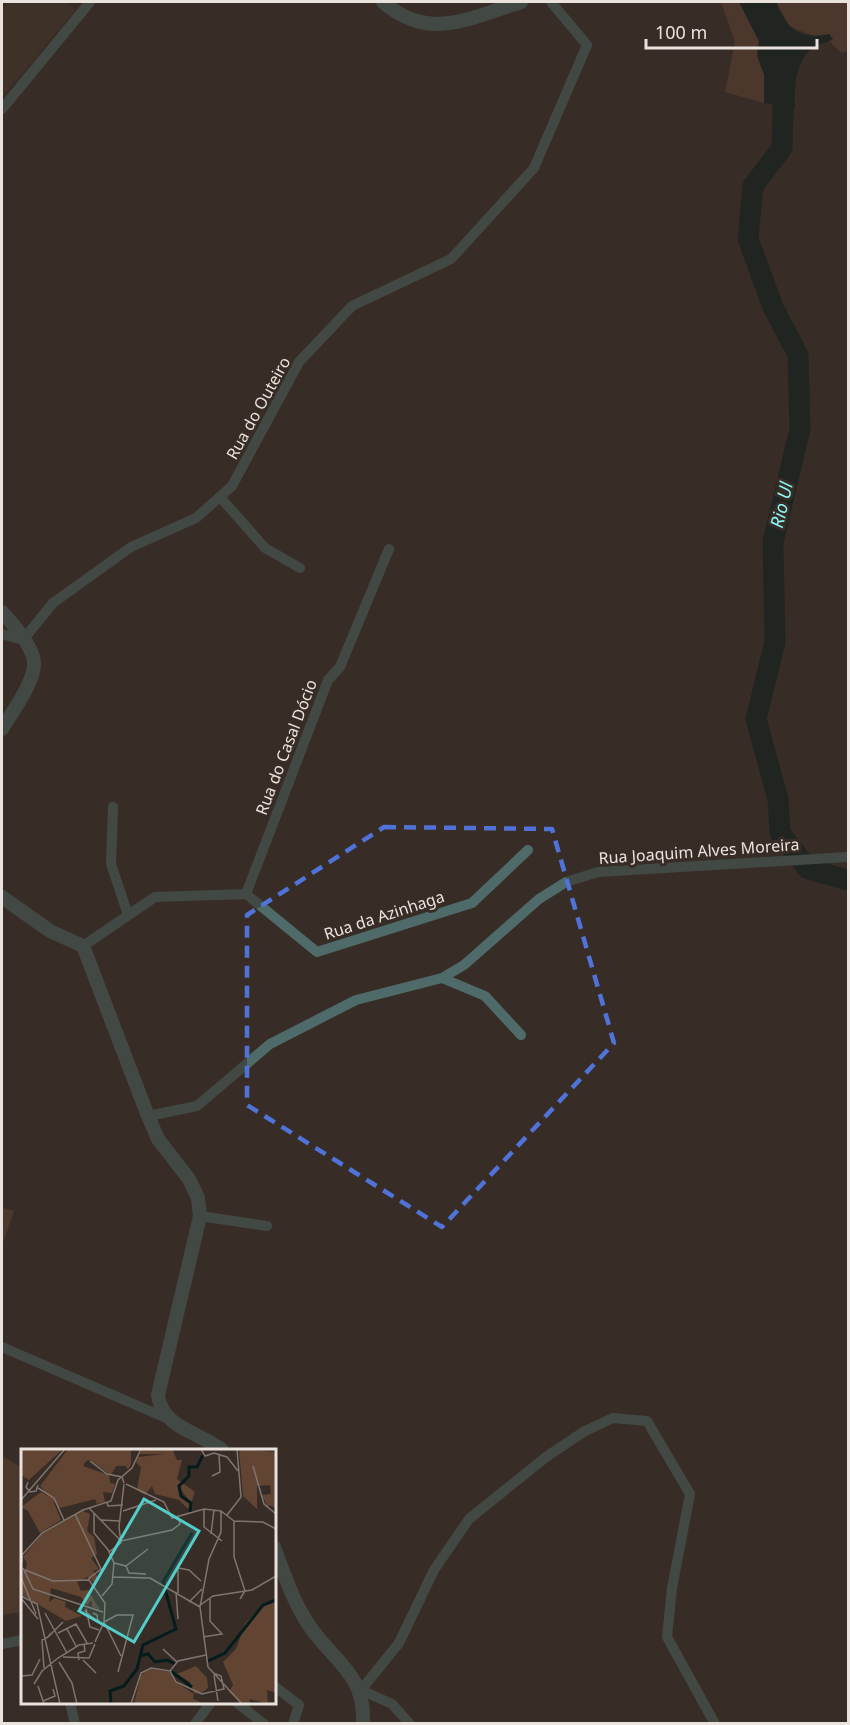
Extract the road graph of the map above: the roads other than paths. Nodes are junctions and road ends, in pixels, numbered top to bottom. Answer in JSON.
{"nodes":[{"id":1,"x":90,"y":2,"type":"edge"},
{"id":2,"x":383,"y":2,"type":"edge"},
{"id":3,"x":521,"y":2,"type":"edge"},
{"id":4,"x":551,"y":2,"type":"edge"},
{"id":5,"x":2,"y":109,"type":"edge"},
{"id":6,"x":220,"y":497,"type":"junction"},
{"id":7,"x":389,"y":549,"type":"dead end"},
{"id":8,"x":300,"y":567,"type":"dead end"},
{"id":9,"x":2,"y":612,"type":"edge"},
{"id":10,"x":2,"y":634,"type":"edge"},
{"id":11,"x":23,"y":640,"type":"junction"},
{"id":12,"x":2,"y":729,"type":"edge"},
{"id":13,"x":112,"y":807,"type":"dead end"},
{"id":14,"x":528,"y":850,"type":"dead end"},
{"id":15,"x":849,"y":857,"type":"edge"},
{"id":16,"x":246,"y":894,"type":"junction"},
{"id":17,"x":2,"y":897,"type":"edge"},
{"id":18,"x":128,"y":915,"type":"junction"},
{"id":19,"x":83,"y":946,"type":"junction"},
{"id":20,"x":442,"y":978,"type":"junction"},
{"id":21,"x":521,"y":1035,"type":"dead end"},
{"id":22,"x":148,"y":1116,"type":"junction"},
{"id":23,"x":200,"y":1216,"type":"junction"},
{"id":24,"x":267,"y":1226,"type":"dead end"},
{"id":25,"x":2,"y":1347,"type":"edge"},
{"id":26,"x":166,"y":1418,"type":"junction"},
{"id":27,"x":220,"y":1449,"type":"edge"},
{"id":28,"x":276,"y":1557,"type":"edge"},
{"id":29,"x":280,"y":1578,"type":"edge"},
{"id":30,"x":21,"y":1640,"type":"edge"},
{"id":31,"x":2,"y":1644,"type":"edge"},
{"id":32,"x":276,"y":1688,"type":"edge"},
{"id":33,"x":361,"y":1690,"type":"junction"},
{"id":34,"x":70,"y":1704,"type":"edge"},
{"id":35,"x":210,"y":1704,"type":"edge"},
{"id":36,"x":239,"y":1704,"type":"edge"},
{"id":37,"x":75,"y":1724,"type":"edge"},
{"id":38,"x":195,"y":1724,"type":"edge"},
{"id":39,"x":264,"y":1724,"type":"edge"},
{"id":40,"x":293,"y":1724,"type":"edge"},
{"id":41,"x":363,"y":1724,"type":"edge"},
{"id":42,"x":410,"y":1724,"type":"edge"},
{"id":43,"x":715,"y":1724,"type":"edge"}],
"edges":[{"from":1,"to":5,"type":"street"},
{"from":2,"to":3,"type":"street"},
{"from":4,"to":6,"type":"street","name":"Rua do Outeiro"},
{"from":6,"to":8,"type":"street"},
{"from":6,"to":11,"type":"street","name":"Rua do Outeiro"},
{"from":7,"to":16,"type":"street","name":"Rua do Casal Dócio"},
{"from":9,"to":11,"type":"street"},
{"from":10,"to":11,"type":"street"},
{"from":11,"to":12,"type":"street"},
{"from":13,"to":18,"type":"street"},
{"from":14,"to":16,"type":"street","name":"Rua da Azinhaga"},
{"from":15,"to":20,"type":"street","name":"Rua Joaquim Alves Moreira"},
{"from":16,"to":18,"type":"street"},
{"from":17,"to":19,"type":"street"},
{"from":18,"to":19,"type":"street"},
{"from":19,"to":22,"type":"street"},
{"from":20,"to":21,"type":"street"},
{"from":20,"to":22,"type":"street","name":"Rua Joaquim Alves Moreira"},
{"from":22,"to":23,"type":"street"},
{"from":23,"to":24,"type":"street"},
{"from":23,"to":26,"type":"street"},
{"from":25,"to":26,"type":"street"},
{"from":26,"to":27,"type":"street"},
{"from":28,"to":29,"type":"street"},
{"from":29,"to":33,"type":"street"},
{"from":30,"to":31,"type":"street"},
{"from":32,"to":40,"type":"street"},
{"from":33,"to":41,"type":"street"},
{"from":33,"to":42,"type":"street"},
{"from":33,"to":43,"type":"street"},
{"from":34,"to":37,"type":"street"},
{"from":35,"to":38,"type":"street"},
{"from":36,"to":39,"type":"street"}]}
